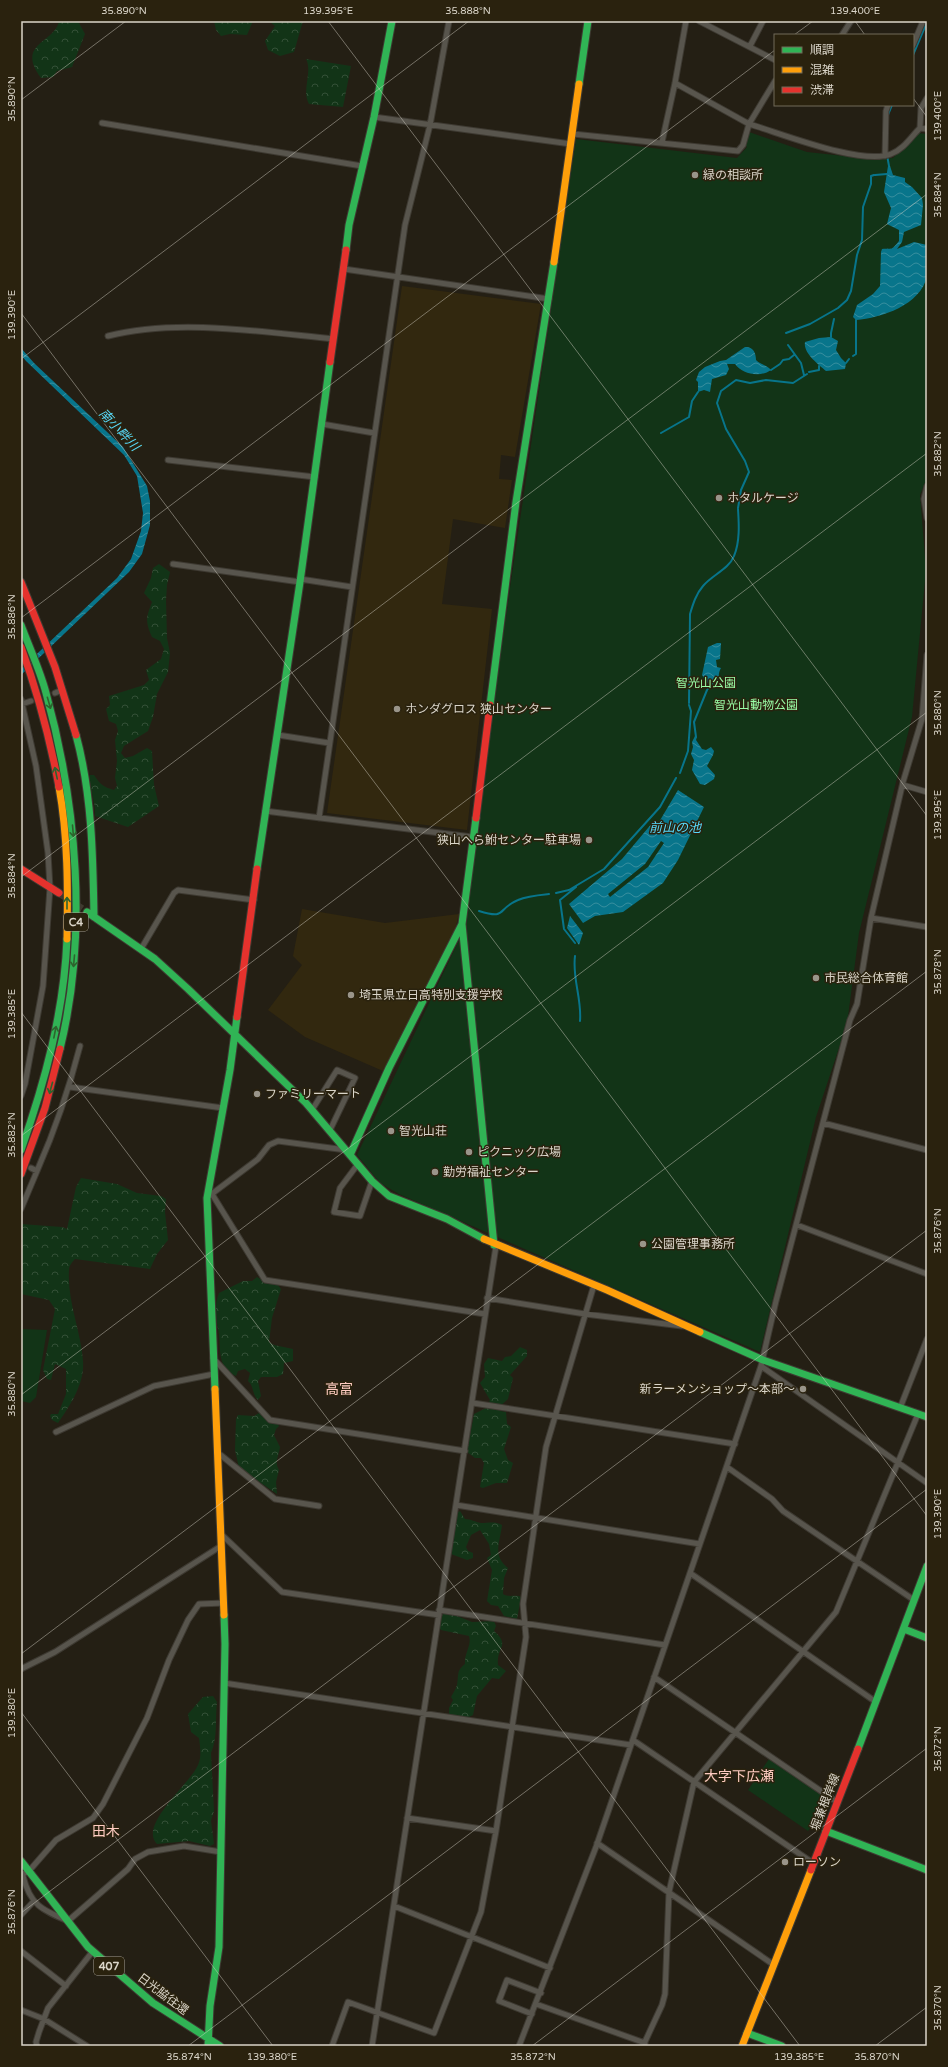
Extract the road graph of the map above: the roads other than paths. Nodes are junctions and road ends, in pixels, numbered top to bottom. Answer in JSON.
{"nodes":[{"id":1,"x":392,"y":21,"type":"edge"},
{"id":2,"x":449,"y":21,"type":"edge"},
{"id":3,"x":588,"y":21,"type":"edge"},
{"id":4,"x":686,"y":21,"type":"edge"},
{"id":5,"x":699,"y":21,"type":"edge"},
{"id":6,"x":763,"y":21,"type":"edge"},
{"id":7,"x":851,"y":21,"type":"edge"},
{"id":8,"x":923,"y":21,"type":"edge"},
{"id":9,"x":707,"y":23,"type":"edge"},
{"id":10,"x":843,"y":34,"type":"edge"},
{"id":11,"x":914,"y":43,"type":"edge"},
{"id":12,"x":750,"y":46,"type":"junction"},
{"id":13,"x":774,"y":59,"type":"edge"},
{"id":14,"x":675,"y":83,"type":"junction"},
{"id":15,"x":774,"y":83,"type":"edge"},
{"id":16,"x":927,"y":98,"type":"edge"},
{"id":17,"x":888,"y":106,"type":"edge"},
{"id":18,"x":374,"y":117,"type":"junction"},
{"id":19,"x":102,"y":123,"type":"dead end"},
{"id":20,"x":749,"y":124,"type":"junction"},
{"id":21,"x":430,"y":125,"type":"junction"},
{"id":22,"x":920,"y":128,"type":"junction"},
{"id":23,"x":927,"y":129,"type":"edge"},
{"id":24,"x":573,"y":134,"type":"junction"},
{"id":25,"x":662,"y":142,"type":"junction"},
{"id":26,"x":571,"y":144,"type":"junction"},
{"id":27,"x":887,"y":156,"type":"junction"},
{"id":28,"x":362,"y":166,"type":"junction"},
{"id":29,"x":344,"y":269,"type":"junction"},
{"id":30,"x":396,"y":278,"type":"junction"},
{"id":31,"x":549,"y":299,"type":"junction"},
{"id":32,"x":108,"y":336,"type":"dead end"},
{"id":33,"x":333,"y":339,"type":"junction"},
{"id":34,"x":322,"y":424,"type":"junction"},
{"id":35,"x":374,"y":433,"type":"junction"},
{"id":36,"x":168,"y":460,"type":"dead end"},
{"id":37,"x":315,"y":477,"type":"junction"},
{"id":38,"x":927,"y":486,"type":"edge"},
{"id":39,"x":927,"y":518,"type":"edge"},
{"id":40,"x":173,"y":564,"type":"dead end"},
{"id":41,"x":300,"y":580,"type":"junction"},
{"id":42,"x":21,"y":582,"type":"edge"},
{"id":43,"x":352,"y":587,"type":"junction"},
{"id":44,"x":21,"y":625,"type":"edge"},
{"id":45,"x":22,"y":651,"type":"edge"},
{"id":46,"x":927,"y":655,"type":"edge"},
{"id":47,"x":22,"y":701,"type":"edge"},
{"id":48,"x":31,"y":702,"type":"dead end"},
{"id":49,"x":278,"y":735,"type":"junction"},
{"id":50,"x":330,"y":743,"type":"junction"},
{"id":51,"x":903,"y":785,"type":"junction"},
{"id":52,"x":927,"y":792,"type":"edge"},
{"id":53,"x":265,"y":811,"type":"junction"},
{"id":54,"x":319,"y":818,"type":"junction"},
{"id":55,"x":472,"y":837,"type":"junction"},
{"id":56,"x":21,"y":869,"type":"edge"},
{"id":57,"x":50,"y":888,"type":"junction"},
{"id":58,"x":59,"y":894,"type":"tunnel mouth"},
{"id":59,"x":254,"y":900,"type":"junction"},
{"id":60,"x":87,"y":912,"type":"tunnel mouth"},
{"id":61,"x":94,"y":917,"type":"junction"},
{"id":62,"x":871,"y":918,"type":"junction"},
{"id":63,"x":462,"y":924,"type":"junction"},
{"id":64,"x":927,"y":927,"type":"edge"},
{"id":65,"x":141,"y":949,"type":"junction"},
{"id":66,"x":235,"y":1034,"type":"junction"},
{"id":67,"x":80,"y":1046,"type":"dead end"},
{"id":68,"x":70,"y":1087,"type":"junction"},
{"id":69,"x":21,"y":1096,"type":"edge"},
{"id":70,"x":223,"y":1108,"type":"junction"},
{"id":71,"x":312,"y":1110,"type":"junction"},
{"id":72,"x":823,"y":1123,"type":"junction"},
{"id":73,"x":330,"y":1130,"type":"junction"},
{"id":74,"x":21,"y":1150,"type":"edge"},
{"id":75,"x":927,"y":1150,"type":"edge"},
{"id":76,"x":348,"y":1152,"type":"junction"},
{"id":77,"x":358,"y":1164,"type":"junction"},
{"id":78,"x":31,"y":1168,"type":"dead end"},
{"id":79,"x":37,"y":1171,"type":"junction"},
{"id":80,"x":21,"y":1174,"type":"edge"},
{"id":81,"x":372,"y":1181,"type":"junction"},
{"id":82,"x":210,"y":1196,"type":"junction"},
{"id":83,"x":21,"y":1209,"type":"edge"},
{"id":84,"x":797,"y":1225,"type":"junction"},
{"id":85,"x":495,"y":1246,"type":"junction"},
{"id":86,"x":927,"y":1274,"type":"edge"},
{"id":87,"x":594,"y":1285,"type":"junction"},
{"id":88,"x":487,"y":1298,"type":"junction"},
{"id":89,"x":485,"y":1314,"type":"junction"},
{"id":90,"x":586,"y":1314,"type":"junction"},
{"id":91,"x":688,"y":1327,"type":"junction"},
{"id":92,"x":927,"y":1339,"type":"edge"},
{"id":93,"x":213,"y":1357,"type":"junction"},
{"id":94,"x":762,"y":1363,"type":"junction"},
{"id":95,"x":214,"y":1374,"type":"junction"},
{"id":96,"x":472,"y":1403,"type":"junction"},
{"id":97,"x":900,"y":1408,"type":"junction"},
{"id":98,"x":918,"y":1414,"type":"junction"},
{"id":99,"x":556,"y":1415,"type":"junction"},
{"id":100,"x":927,"y":1417,"type":"edge"},
{"id":101,"x":56,"y":1432,"type":"dead end"},
{"id":102,"x":735,"y":1444,"type":"junction"},
{"id":103,"x":465,"y":1450,"type":"junction"},
{"id":104,"x":217,"y":1452,"type":"junction"},
{"id":105,"x":898,"y":1464,"type":"junction"},
{"id":106,"x":727,"y":1467,"type":"junction"},
{"id":107,"x":927,"y":1483,"type":"edge"},
{"id":108,"x":456,"y":1505,"type":"junction"},
{"id":109,"x":318,"y":1506,"type":"dead end"},
{"id":110,"x":535,"y":1518,"type":"junction"},
{"id":111,"x":221,"y":1534,"type":"junction"},
{"id":112,"x":700,"y":1544,"type":"junction"},
{"id":113,"x":222,"y":1546,"type":"junction"},
{"id":114,"x":858,"y":1563,"type":"junction"},
{"id":115,"x":927,"y":1566,"type":"edge"},
{"id":116,"x":690,"y":1573,"type":"junction"},
{"id":117,"x":914,"y":1600,"type":"junction"},
{"id":118,"x":224,"y":1603,"type":"junction"},
{"id":119,"x":439,"y":1612,"type":"junction"},
{"id":120,"x":524,"y":1623,"type":"junction"},
{"id":121,"x":904,"y":1629,"type":"junction"},
{"id":122,"x":927,"y":1638,"type":"edge"},
{"id":123,"x":666,"y":1645,"type":"junction"},
{"id":124,"x":804,"y":1652,"type":"junction"},
{"id":125,"x":21,"y":1670,"type":"edge"},
{"id":126,"x":654,"y":1677,"type":"junction"},
{"id":127,"x":224,"y":1682,"type":"junction"},
{"id":128,"x":876,"y":1702,"type":"junction"},
{"id":129,"x":423,"y":1714,"type":"junction"},
{"id":130,"x":512,"y":1728,"type":"junction"},
{"id":131,"x":734,"y":1733,"type":"junction"},
{"id":132,"x":632,"y":1743,"type":"junction"},
{"id":133,"x":694,"y":1782,"type":"junction"},
{"id":134,"x":837,"y":1802,"type":"junction"},
{"id":135,"x":407,"y":1818,"type":"junction"},
{"id":136,"x":826,"y":1830,"type":"junction"},
{"id":137,"x":496,"y":1831,"type":"junction"},
{"id":138,"x":598,"y":1843,"type":"junction"},
{"id":139,"x":221,"y":1852,"type":"junction"},
{"id":140,"x":21,"y":1861,"type":"edge"},
{"id":141,"x":813,"y":1863,"type":"junction"},
{"id":142,"x":927,"y":1870,"type":"edge"},
{"id":143,"x":24,"y":1874,"type":"edge"},
{"id":144,"x":669,"y":1892,"type":"junction"},
{"id":145,"x":33,"y":1902,"type":"junction"},
{"id":146,"x":394,"y":1906,"type":"junction"},
{"id":147,"x":21,"y":1915,"type":"edge"},
{"id":148,"x":68,"y":1921,"type":"junction"},
{"id":149,"x":471,"y":1937,"type":"junction"},
{"id":150,"x":21,"y":1951,"type":"edge"},
{"id":151,"x":93,"y":1951,"type":"junction"},
{"id":152,"x":774,"y":1965,"type":"junction"},
{"id":153,"x":550,"y":1968,"type":"junction"},
{"id":154,"x":66,"y":1986,"type":"junction"},
{"id":155,"x":541,"y":1993,"type":"junction"},
{"id":156,"x":536,"y":2004,"type":"junction"},
{"id":157,"x":21,"y":2010,"type":"edge"},
{"id":158,"x":377,"y":2012,"type":"junction"},
{"id":159,"x":532,"y":2014,"type":"junction"},
{"id":160,"x":44,"y":2019,"type":"junction"},
{"id":161,"x":747,"y":2033,"type":"junction"},
{"id":162,"x":208,"y":2043,"type":"edge"},
{"id":163,"x":644,"y":2045,"type":"edge"},
{"id":164,"x":37,"y":2046,"type":"edge"},
{"id":165,"x":87,"y":2046,"type":"edge"},
{"id":166,"x":220,"y":2046,"type":"edge"},
{"id":167,"x":332,"y":2046,"type":"edge"},
{"id":168,"x":372,"y":2046,"type":"edge"},
{"id":169,"x":519,"y":2046,"type":"edge"},
{"id":170,"x":742,"y":2046,"type":"edge"},
{"id":171,"x":782,"y":2046,"type":"edge"}],
"edges":[{"from":1,"to":18,"type":"main road"},
{"from":2,"to":21,"type":"street"},
{"from":3,"to":24,"type":"main road"},
{"from":4,"to":14,"type":"street"},
{"from":5,"to":9,"type":"street"},
{"from":6,"to":12,"type":"street"},
{"from":7,"to":10,"type":"street"},
{"from":8,"to":11,"type":"street"},
{"from":9,"to":12,"type":"street"},
{"from":12,"to":13,"type":"street"},
{"from":14,"to":20,"type":"street"},
{"from":14,"to":25,"type":"street"},
{"from":15,"to":20,"type":"street"},
{"from":16,"to":22,"type":"street"},
{"from":17,"to":27,"type":"street"},
{"from":18,"to":21,"type":"street"},
{"from":18,"to":28,"type":"main road"},
{"from":19,"to":28,"type":"street"},
{"from":20,"to":25,"type":"street"},
{"from":20,"to":27,"type":"street"},
{"from":21,"to":26,"type":"street"},
{"from":21,"to":30,"type":"street"},
{"from":22,"to":23,"type":"street"},
{"from":22,"to":27,"type":"street"},
{"from":24,"to":25,"type":"street"},
{"from":24,"to":26,"type":"main road"},
{"from":26,"to":31,"type":"main road"},
{"from":28,"to":29,"type":"main road"},
{"from":29,"to":30,"type":"street"},
{"from":29,"to":33,"type":"main road"},
{"from":30,"to":31,"type":"street"},
{"from":30,"to":35,"type":"street"},
{"from":31,"to":55,"type":"main road"},
{"from":32,"to":33,"type":"street"},
{"from":33,"to":34,"type":"main road"},
{"from":34,"to":35,"type":"street"},
{"from":34,"to":37,"type":"main road"},
{"from":35,"to":43,"type":"street"},
{"from":36,"to":37,"type":"street"},
{"from":37,"to":41,"type":"main road"},
{"from":38,"to":39,"type":"street"},
{"from":40,"to":41,"type":"street"},
{"from":41,"to":43,"type":"street"},
{"from":41,"to":49,"type":"main road"},
{"from":42,"to":61,"type":"main road"},
{"from":43,"to":50,"type":"street"},
{"from":44,"to":80,"type":"main road","number":"C4","one_way":true},
{"from":74,"to":45,"type":"main road","number":"C4","one_way":true},
{"from":46,"to":51,"type":"street"},
{"from":47,"to":48,"type":"street"},
{"from":47,"to":57,"type":"street"},
{"from":49,"to":50,"type":"street"},
{"from":49,"to":53,"type":"main road"},
{"from":50,"to":54,"type":"street"},
{"from":51,"to":52,"type":"street"},
{"from":51,"to":62,"type":"street"},
{"from":53,"to":54,"type":"street"},
{"from":53,"to":59,"type":"main road"},
{"from":54,"to":55,"type":"street"},
{"from":55,"to":63,"type":"main road"},
{"from":56,"to":57,"type":"main road"},
{"from":57,"to":58,"type":"main road"},
{"from":57,"to":69,"type":"street"},
{"from":59,"to":65,"type":"street"},
{"from":59,"to":66,"type":"main road"},
{"from":60,"to":61,"type":"main road"},
{"from":61,"to":65,"type":"main road"},
{"from":62,"to":64,"type":"street"},
{"from":62,"to":72,"type":"street"},
{"from":63,"to":76,"type":"main road"},
{"from":63,"to":85,"type":"main road"},
{"from":65,"to":66,"type":"main road"},
{"from":66,"to":70,"type":"main road"},
{"from":66,"to":71,"type":"main road"},
{"from":67,"to":68,"type":"street"},
{"from":68,"to":70,"type":"street"},
{"from":68,"to":79,"type":"street"},
{"from":70,"to":82,"type":"main road"},
{"from":71,"to":73,"type":"main road"},
{"from":71,"to":73,"type":"street"},
{"from":72,"to":75,"type":"street"},
{"from":72,"to":84,"type":"street"},
{"from":73,"to":76,"type":"main road"},
{"from":76,"to":77,"type":"main road"},
{"from":76,"to":82,"type":"street"},
{"from":77,"to":81,"type":"main road"},
{"from":77,"to":81,"type":"street"},
{"from":78,"to":79,"type":"street"},
{"from":79,"to":83,"type":"street"},
{"from":81,"to":85,"type":"main road"},
{"from":82,"to":89,"type":"street"},
{"from":82,"to":93,"type":"main road"},
{"from":84,"to":86,"type":"street"},
{"from":84,"to":94,"type":"street"},
{"from":85,"to":87,"type":"main road"},
{"from":85,"to":88,"type":"street"},
{"from":87,"to":90,"type":"street"},
{"from":87,"to":91,"type":"main road"},
{"from":88,"to":89,"type":"street"},
{"from":88,"to":90,"type":"street"},
{"from":89,"to":96,"type":"street"},
{"from":90,"to":91,"type":"street"},
{"from":90,"to":99,"type":"street"},
{"from":91,"to":94,"type":"main road"},
{"from":92,"to":97,"type":"street"},
{"from":93,"to":95,"type":"main road"},
{"from":93,"to":103,"type":"street"},
{"from":94,"to":97,"type":"main road"},
{"from":94,"to":102,"type":"street"},
{"from":94,"to":105,"type":"street"},
{"from":95,"to":101,"type":"street"},
{"from":95,"to":104,"type":"main road"},
{"from":96,"to":99,"type":"street"},
{"from":96,"to":103,"type":"street"},
{"from":97,"to":98,"type":"main road"},
{"from":98,"to":100,"type":"main road"},
{"from":98,"to":105,"type":"street"},
{"from":99,"to":102,"type":"street"},
{"from":99,"to":110,"type":"street"},
{"from":102,"to":106,"type":"street"},
{"from":103,"to":108,"type":"street"},
{"from":104,"to":109,"type":"street"},
{"from":104,"to":111,"type":"main road"},
{"from":105,"to":107,"type":"street"},
{"from":105,"to":114,"type":"street"},
{"from":106,"to":112,"type":"street"},
{"from":106,"to":114,"type":"street"},
{"from":108,"to":110,"type":"street"},
{"from":108,"to":119,"type":"street"},
{"from":110,"to":112,"type":"street"},
{"from":110,"to":120,"type":"street"},
{"from":111,"to":113,"type":"main road"},
{"from":111,"to":119,"type":"street"},
{"from":112,"to":116,"type":"street"},
{"from":113,"to":118,"type":"main road"},
{"from":113,"to":125,"type":"street"},
{"from":114,"to":117,"type":"street"},
{"from":114,"to":124,"type":"street"},
{"from":115,"to":117,"type":"main road","name":"堀兼根岸線"},
{"from":116,"to":123,"type":"street"},
{"from":116,"to":124,"type":"street"},
{"from":117,"to":121,"type":"main road","name":"堀兼根岸線"},
{"from":118,"to":127,"type":"main road"},
{"from":118,"to":143,"type":"street"},
{"from":119,"to":120,"type":"street"},
{"from":119,"to":129,"type":"street"},
{"from":120,"to":123,"type":"street"},
{"from":120,"to":130,"type":"street"},
{"from":121,"to":122,"type":"main road"},
{"from":121,"to":128,"type":"main road","name":"堀兼根岸線"},
{"from":123,"to":126,"type":"street"},
{"from":124,"to":128,"type":"street"},
{"from":124,"to":131,"type":"street"},
{"from":126,"to":131,"type":"street"},
{"from":126,"to":132,"type":"street"},
{"from":127,"to":129,"type":"street"},
{"from":127,"to":139,"type":"main road"},
{"from":128,"to":134,"type":"main road","name":"堀兼根岸線"},
{"from":129,"to":130,"type":"street"},
{"from":129,"to":135,"type":"street"},
{"from":130,"to":132,"type":"street"},
{"from":130,"to":137,"type":"street"},
{"from":131,"to":133,"type":"street"},
{"from":131,"to":134,"type":"street"},
{"from":132,"to":133,"type":"street"},
{"from":132,"to":138,"type":"street"},
{"from":133,"to":141,"type":"street"},
{"from":133,"to":144,"type":"street"},
{"from":134,"to":136,"type":"main road","name":"堀兼根岸線"},
{"from":135,"to":137,"type":"street"},
{"from":135,"to":146,"type":"street"},
{"from":136,"to":141,"type":"main road","name":"堀兼根岸線"},
{"from":136,"to":142,"type":"main road"},
{"from":137,"to":149,"type":"street"},
{"from":138,"to":144,"type":"street"},
{"from":138,"to":153,"type":"street"},
{"from":139,"to":148,"type":"street"},
{"from":139,"to":162,"type":"main road"},
{"from":140,"to":143,"type":"main road","name":"日光脇往還","number":"407"},
{"from":141,"to":152,"type":"main road","name":"堀兼根岸線"},
{"from":143,"to":145,"type":"street"},
{"from":143,"to":148,"type":"main road","name":"日光脇往還","number":"407"},
{"from":144,"to":152,"type":"street"},
{"from":144,"to":163,"type":"street"},
{"from":145,"to":147,"type":"street"},
{"from":145,"to":148,"type":"street"},
{"from":146,"to":149,"type":"street"},
{"from":146,"to":158,"type":"street"},
{"from":148,"to":151,"type":"main road","name":"日光脇往還","number":"407"},
{"from":149,"to":153,"type":"street"},
{"from":149,"to":158,"type":"street"},
{"from":150,"to":154,"type":"street"},
{"from":151,"to":154,"type":"street"},
{"from":151,"to":162,"type":"main road","name":"日光脇往還","number":"407"},
{"from":152,"to":161,"type":"main road","name":"堀兼根岸線"},
{"from":153,"to":155,"type":"street"},
{"from":154,"to":160,"type":"street"},
{"from":155,"to":156,"type":"street"},
{"from":155,"to":159,"type":"street"},
{"from":156,"to":159,"type":"street"},
{"from":156,"to":163,"type":"street"},
{"from":157,"to":160,"type":"street"},
{"from":158,"to":167,"type":"street"},
{"from":158,"to":168,"type":"street"},
{"from":159,"to":169,"type":"street"},
{"from":160,"to":164,"type":"street"},
{"from":160,"to":165,"type":"street"},
{"from":161,"to":170,"type":"main road","name":"堀兼根岸線"},
{"from":161,"to":171,"type":"main road"},
{"from":162,"to":166,"type":"main road","name":"日光脇往還","number":"407"}]}
